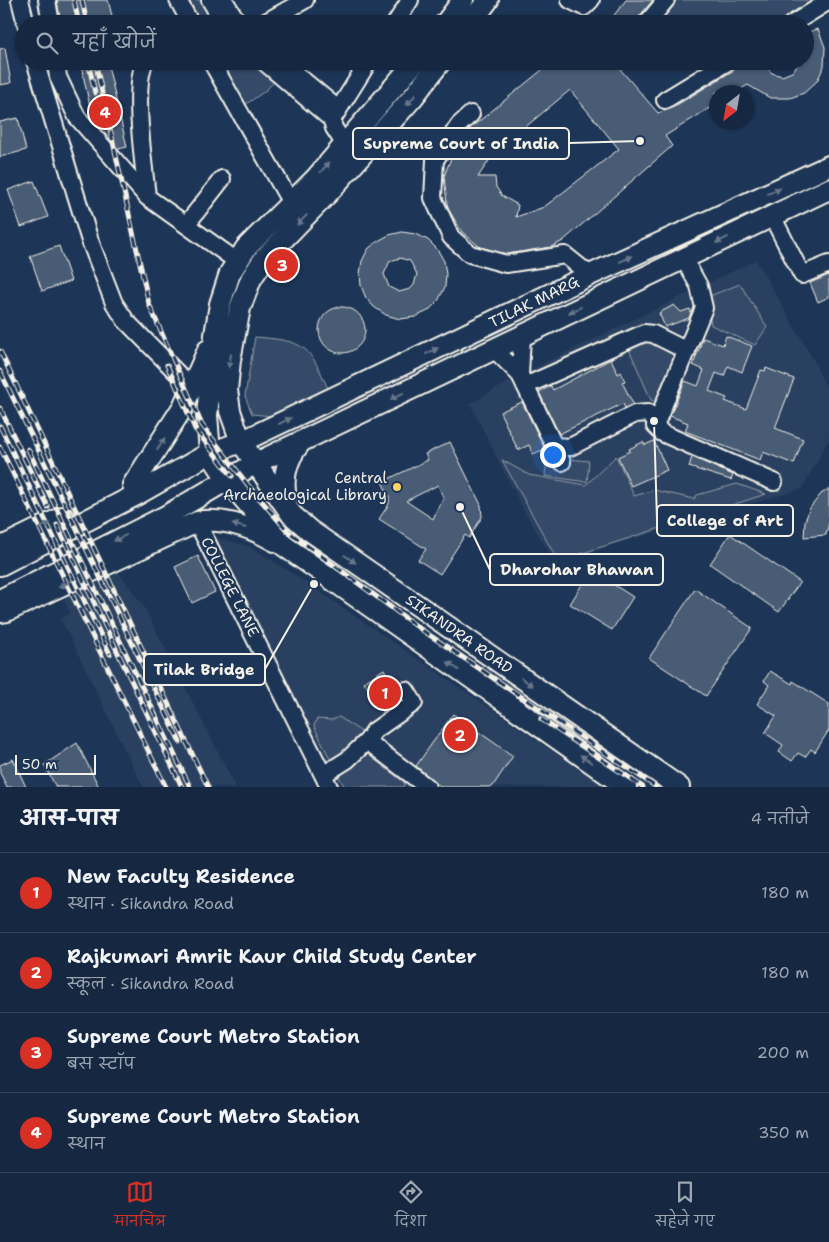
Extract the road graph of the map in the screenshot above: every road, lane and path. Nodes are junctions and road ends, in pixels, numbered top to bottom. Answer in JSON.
{"nodes":[{"id":1,"x":20,"y":0,"type":"edge"},
{"id":2,"x":47,"y":0,"type":"edge"},
{"id":3,"x":178,"y":0,"type":"edge"},
{"id":4,"x":210,"y":0,"type":"edge"},
{"id":5,"x":224,"y":0,"type":"edge"},
{"id":6,"x":305,"y":0,"type":"edge"},
{"id":7,"x":410,"y":0,"type":"edge"},
{"id":8,"x":463,"y":0,"type":"edge"},
{"id":9,"x":488,"y":0,"type":"edge"},
{"id":10,"x":570,"y":0,"type":"edge"},
{"id":11,"x":591,"y":0,"type":"edge"},
{"id":12,"x":666,"y":0,"type":"edge"},
{"id":13,"x":829,"y":1,"type":"edge"},
{"id":14,"x":24,"y":15,"type":"edge"},
{"id":15,"x":50,"y":15,"type":"edge"},
{"id":16,"x":186,"y":15,"type":"edge"},
{"id":17,"x":219,"y":15,"type":"edge"},
{"id":18,"x":233,"y":15,"type":"edge"},
{"id":19,"x":278,"y":15,"type":"edge"},
{"id":20,"x":400,"y":15,"type":"edge"},
{"id":21,"x":452,"y":15,"type":"edge"},
{"id":22,"x":477,"y":15,"type":"edge"},
{"id":23,"x":654,"y":15,"type":"edge"},
{"id":24,"x":806,"y":15,"type":"edge"},
{"id":25,"x":38,"y":70,"type":"edge"},
{"id":26,"x":57,"y":70,"type":"edge"},
{"id":27,"x":141,"y":70,"type":"edge"},
{"id":28,"x":216,"y":70,"type":"edge"},
{"id":29,"x":275,"y":70,"type":"edge"},
{"id":30,"x":289,"y":70,"type":"edge"},
{"id":31,"x":364,"y":70,"type":"edge"},
{"id":32,"x":408,"y":70,"type":"edge"},
{"id":33,"x":434,"y":70,"type":"edge"},
{"id":34,"x":714,"y":70,"type":"edge"},
{"id":35,"x":665,"y":100,"type":"dead end"},
{"id":36,"x":335,"y":114,"type":"junction"},
{"id":37,"x":471,"y":114,"type":"dead end"},
{"id":38,"x":345,"y":145,"type":"junction"},
{"id":39,"x":829,"y":166,"type":"edge"},
{"id":40,"x":222,"y":179,"type":"dead end"},
{"id":41,"x":829,"y":189,"type":"edge"},
{"id":42,"x":146,"y":196,"type":"junction"},
{"id":43,"x":291,"y":203,"type":"junction"},
{"id":44,"x":772,"y":216,"type":"junction"},
{"id":45,"x":186,"y":225,"type":"junction"},
{"id":46,"x":650,"y":248,"type":"junction"},
{"id":47,"x":684,"y":258,"type":"junction"},
{"id":48,"x":238,"y":262,"type":"junction"},
{"id":49,"x":829,"y":264,"type":"edge"},
{"id":50,"x":661,"y":269,"type":"junction"},
{"id":51,"x":590,"y":275,"type":"junction"},
{"id":52,"x":220,"y":304,"type":"junction"},
{"id":53,"x":240,"y":311,"type":"junction"},
{"id":54,"x":215,"y":335,"type":"junction"},
{"id":55,"x":522,"y":336,"type":"junction"},
{"id":56,"x":494,"y":349,"type":"junction"},
{"id":57,"x":687,"y":351,"type":"junction"},
{"id":58,"x":523,"y":380,"type":"junction"},
{"id":59,"x":191,"y":387,"type":"junction"},
{"id":60,"x":655,"y":420,"type":"junction"},
{"id":61,"x":241,"y":442,"type":"junction"},
{"id":62,"x":300,"y":443,"type":"junction"},
{"id":63,"x":554,"y":446,"type":"junction"},
{"id":64,"x":210,"y":447,"type":"junction"},
{"id":65,"x":562,"y":462,"type":"dead end"},
{"id":66,"x":256,"y":463,"type":"junction"},
{"id":67,"x":227,"y":479,"type":"junction"},
{"id":68,"x":774,"y":482,"type":"dead end"},
{"id":69,"x":133,"y":484,"type":"junction"},
{"id":70,"x":287,"y":509,"type":"junction"},
{"id":71,"x":197,"y":522,"type":"junction"},
{"id":72,"x":168,"y":525,"type":"junction"},
{"id":73,"x":324,"y":542,"type":"junction"},
{"id":74,"x":283,"y":545,"type":"junction"},
{"id":75,"x":0,"y":548,"type":"edge"},
{"id":76,"x":308,"y":563,"type":"junction"},
{"id":77,"x":0,"y":564,"type":"edge"},
{"id":78,"x":0,"y":600,"type":"edge"},
{"id":79,"x":0,"y":612,"type":"edge"},
{"id":80,"x":406,"y":690,"type":"dead end"},
{"id":81,"x":367,"y":741,"type":"junction"},
{"id":82,"x":326,"y":781,"type":"edge"},
{"id":83,"x":427,"y":787,"type":"edge"},
{"id":84,"x":626,"y":787,"type":"edge"},
{"id":85,"x":679,"y":787,"type":"edge"}],
"edges":[{"from":1,"to":14,"type":"street"},
{"from":2,"to":15,"type":"street"},
{"from":3,"to":16,"type":"street"},
{"from":4,"to":17,"type":"street"},
{"from":5,"to":18,"type":"street"},
{"from":6,"to":19,"type":"street"},
{"from":7,"to":20,"type":"street"},
{"from":8,"to":21,"type":"main road"},
{"from":9,"to":22,"type":"main road"},
{"from":10,"to":11,"type":"street"},
{"from":12,"to":23,"type":"street"},
{"from":13,"to":24,"type":"street"},
{"from":25,"to":59,"type":"street"},
{"from":26,"to":42,"type":"street"},
{"from":27,"to":42,"type":"street"},
{"from":28,"to":43,"type":"street"},
{"from":29,"to":36,"type":"street"},
{"from":30,"to":36,"type":"street"},
{"from":31,"to":36,"type":"street"},
{"from":32,"to":38,"type":"main road"},
{"from":33,"to":53,"type":"main road","name":"SIKANDRA ROAD","one_way":true},
{"from":34,"to":35,"type":"street"},
{"from":36,"to":38,"type":"street"},
{"from":37,"to":51,"type":"street"},
{"from":43,"to":38,"type":"main road","one_way":true},
{"from":46,"to":39,"type":"main road","name":"TILAK MARG","one_way":true},
{"from":40,"to":45,"type":"street"},
{"from":41,"to":44,"type":"main road","name":"TILAK MARG"},
{"from":42,"to":45,"type":"street"},
{"from":43,"to":48,"type":"main road"},
{"from":44,"to":47,"type":"main road","name":"TILAK MARG","one_way":true},
{"from":44,"to":49,"type":"street"},
{"from":45,"to":48,"type":"street"},
{"from":46,"to":50,"type":"main road"},
{"from":51,"to":46,"type":"main road","name":"TILAK MARG","one_way":true},
{"from":47,"to":50,"type":"main road","name":"TILAK MARG"},
{"from":47,"to":57,"type":"street"},
{"from":48,"to":52,"type":"main road"},
{"from":50,"to":55,"type":"main road","name":"TILAK MARG","one_way":true},
{"from":61,"to":51,"type":"main road","name":"TILAK MARG","one_way":true},
{"from":52,"to":53,"type":"main road"},
{"from":52,"to":54,"type":"main road"},
{"from":53,"to":61,"type":"main road","name":"SIKANDRA ROAD","one_way":true},
{"from":54,"to":59,"type":"main road"},
{"from":54,"to":64,"type":"main road"},
{"from":55,"to":56,"type":"main road","name":"TILAK MARG"},
{"from":55,"to":58,"type":"street"},
{"from":56,"to":58,"type":"street"},
{"from":56,"to":62,"type":"main road","name":"TILAK MARG","one_way":true},
{"from":57,"to":58,"type":"street"},
{"from":57,"to":60,"type":"street"},
{"from":58,"to":63,"type":"street"},
{"from":69,"to":59,"type":"main road","one_way":true},
{"from":60,"to":63,"type":"street"},
{"from":60,"to":68,"type":"street"},
{"from":61,"to":64,"type":"main road","name":"TILAK MARG"},
{"from":61,"to":66,"type":"main road","name":"SIKANDRA ROAD"},
{"from":62,"to":66,"type":"main road","name":"TILAK MARG"},
{"from":62,"to":70,"type":"main road"},
{"from":63,"to":65,"type":"street"},
{"from":64,"to":67,"type":"main road","name":"SIKANDRA ROAD"},
{"from":64,"to":69,"type":"main road"},
{"from":64,"to":77,"type":"main road"},
{"from":66,"to":67,"type":"main road","name":"TILAK MARG"},
{"from":66,"to":70,"type":"main road","name":"SIKANDRA ROAD"},
{"from":67,"to":72,"type":"main road","name":"TILAK MARG"},
{"from":67,"to":74,"type":"main road","name":"SIKANDRA ROAD"},
{"from":75,"to":69,"type":"main road","one_way":true},
{"from":70,"to":73,"type":"main road","name":"SIKANDRA ROAD"},
{"from":71,"to":72,"type":"main road"},
{"from":74,"to":71,"type":"main road","one_way":true},
{"from":71,"to":82,"type":"street","name":"COLLEGE LANE"},
{"from":72,"to":78,"type":"main road","one_way":true},
{"from":72,"to":79,"type":"main road","one_way":true},
{"from":73,"to":76,"type":"main road"},
{"from":73,"to":85,"type":"main road","name":"SIKANDRA ROAD","one_way":true},
{"from":74,"to":76,"type":"main road","name":"SIKANDRA ROAD"},
{"from":84,"to":76,"type":"main road","name":"SIKANDRA ROAD","one_way":true},
{"from":80,"to":81,"type":"street"},
{"from":81,"to":82,"type":"street"},
{"from":81,"to":83,"type":"street"}]}
